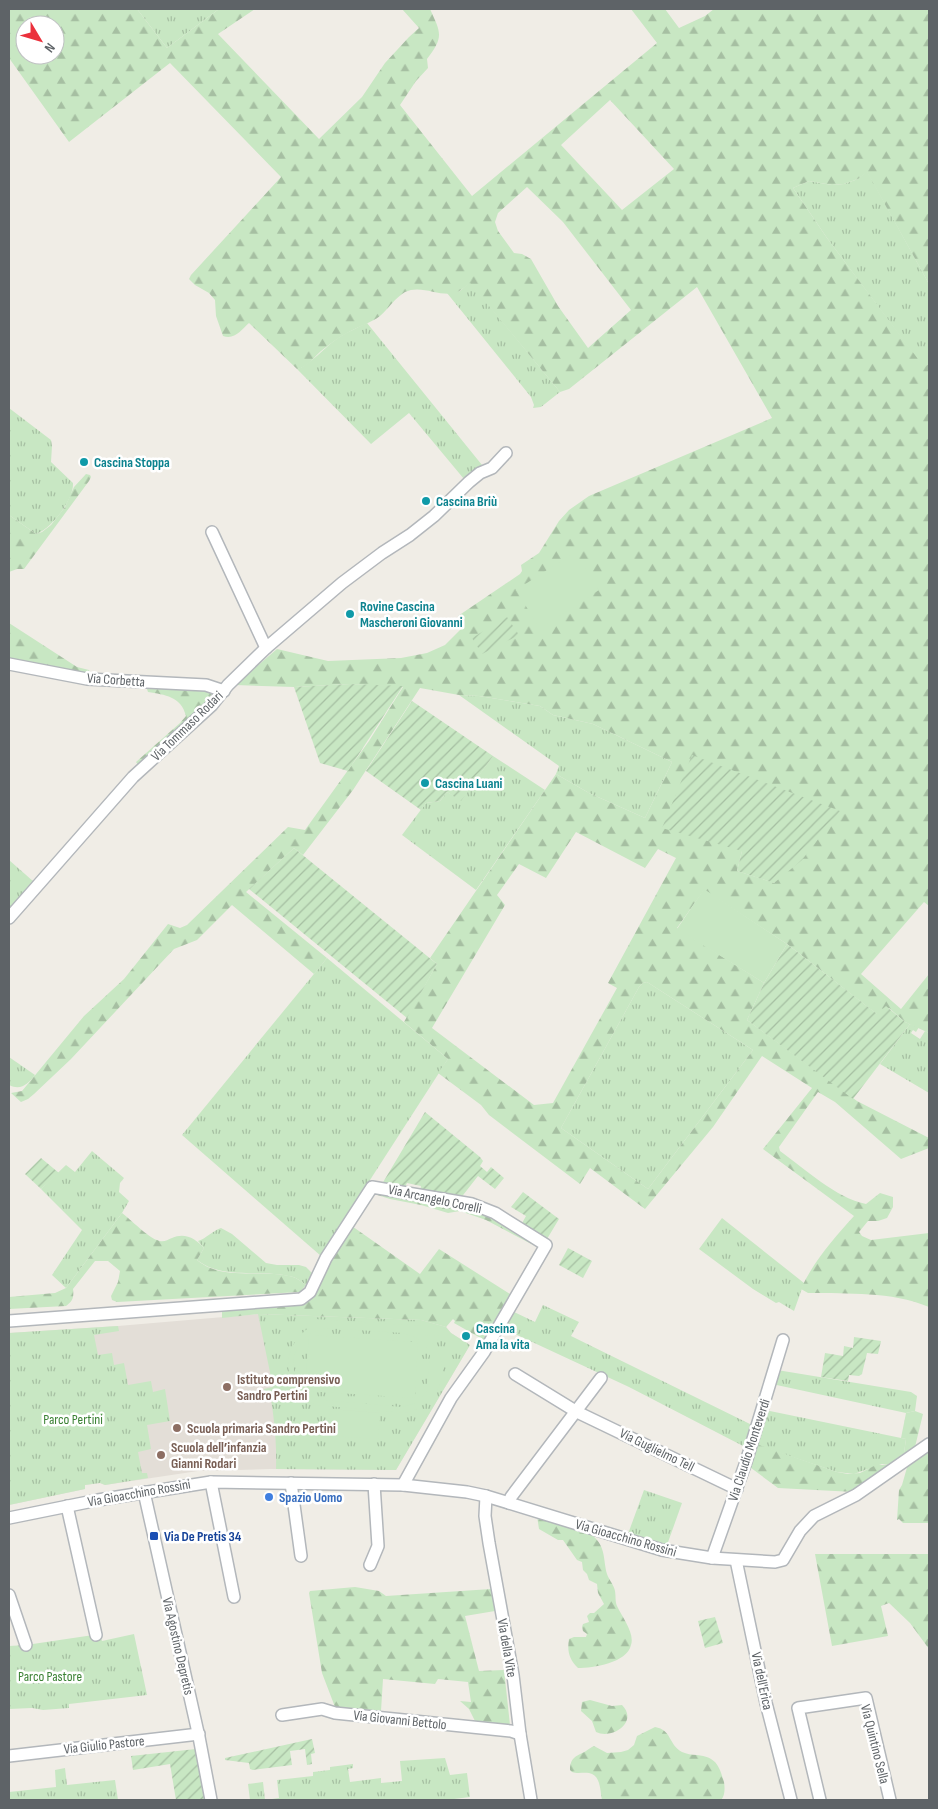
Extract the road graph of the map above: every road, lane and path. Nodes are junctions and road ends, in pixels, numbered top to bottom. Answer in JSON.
{"nodes":[{"id":1,"x":506,"y":453,"type":"dead end"},
{"id":2,"x":212,"y":532,"type":"dead end"},
{"id":3,"x":266,"y":648,"type":"junction"},
{"id":4,"x":9,"y":664,"type":"edge"},
{"id":5,"x":224,"y":691,"type":"junction"},
{"id":6,"x":9,"y":918,"type":"edge"},
{"id":7,"x":9,"y":1321,"type":"edge"},
{"id":8,"x":784,"y":1340,"type":"dead end"},
{"id":9,"x":515,"y":1374,"type":"dead end"},
{"id":10,"x":602,"y":1378,"type":"dead end"},
{"id":11,"x":577,"y":1412,"type":"junction"},
{"id":12,"x":929,"y":1444,"type":"edge"},
{"id":13,"x":211,"y":1482,"type":"junction"},
{"id":14,"x":291,"y":1483,"type":"junction"},
{"id":15,"x":374,"y":1484,"type":"junction"},
{"id":16,"x":403,"y":1485,"type":"junction"},
{"id":17,"x":736,"y":1489,"type":"junction"},
{"id":18,"x":144,"y":1492,"type":"junction"},
{"id":19,"x":486,"y":1496,"type":"junction"},
{"id":20,"x":509,"y":1503,"type":"junction"},
{"id":21,"x":67,"y":1506,"type":"junction"},
{"id":22,"x":9,"y":1518,"type":"edge"},
{"id":23,"x":301,"y":1556,"type":"dead end"},
{"id":24,"x":712,"y":1558,"type":"junction"},
{"id":25,"x":736,"y":1560,"type":"junction"},
{"id":26,"x":370,"y":1566,"type":"dead end"},
{"id":27,"x":9,"y":1595,"type":"edge"},
{"id":28,"x":234,"y":1597,"type":"dead end"},
{"id":29,"x":96,"y":1635,"type":"dead end"},
{"id":30,"x":26,"y":1646,"type":"dead end"},
{"id":31,"x":282,"y":1716,"type":"dead end"},
{"id":32,"x":199,"y":1734,"type":"junction"},
{"id":33,"x":520,"y":1734,"type":"junction"},
{"id":34,"x":9,"y":1756,"type":"edge"},
{"id":35,"x":212,"y":1800,"type":"edge"},
{"id":36,"x":531,"y":1800,"type":"edge"},
{"id":37,"x":791,"y":1800,"type":"edge"},
{"id":38,"x":820,"y":1800,"type":"edge"},
{"id":39,"x":890,"y":1800,"type":"edge"}],
"edges":[{"from":1,"to":3,"type":"street","name":"Via Tommaso Rodari"},
{"from":2,"to":3,"type":"street"},
{"from":3,"to":5,"type":"street","name":"Via Tommaso Rodari"},
{"from":4,"to":5,"type":"street","name":"Via Corbetta"},
{"from":5,"to":6,"type":"street","name":"Via Tommaso Rodari"},
{"from":7,"to":16,"type":"street","name":"Via Arcangelo Corelli"},
{"from":8,"to":17,"type":"street","name":"Via Claudio Monteverdi"},
{"from":9,"to":11,"type":"street","name":"Via Guglielmo Tell"},
{"from":10,"to":11,"type":"street"},
{"from":11,"to":17,"type":"street","name":"Via Guglielmo Tell"},
{"from":11,"to":20,"type":"street"},
{"from":12,"to":25,"type":"street","name":"Via Gioacchino Rossini"},
{"from":13,"to":14,"type":"street","name":"Via Gioacchino Rossini"},
{"from":13,"to":18,"type":"street","name":"Via Gioacchino Rossini"},
{"from":13,"to":28,"type":"street"},
{"from":14,"to":15,"type":"street","name":"Via Gioacchino Rossini"},
{"from":14,"to":23,"type":"street"},
{"from":15,"to":16,"type":"street","name":"Via Gioacchino Rossini"},
{"from":15,"to":26,"type":"street"},
{"from":16,"to":19,"type":"street","name":"Via Gioacchino Rossini"},
{"from":17,"to":24,"type":"street","name":"Via Claudio Monteverdi"},
{"from":18,"to":21,"type":"street","name":"Via Gioacchino Rossini"},
{"from":18,"to":32,"type":"street","name":"Via Agostino Depretis"},
{"from":19,"to":20,"type":"street","name":"Via Gioacchino Rossini"},
{"from":19,"to":33,"type":"street","name":"Via della Vite"},
{"from":20,"to":24,"type":"street","name":"Via Gioacchino Rossini"},
{"from":21,"to":22,"type":"street","name":"Via Gioacchino Rossini"},
{"from":21,"to":29,"type":"street"},
{"from":24,"to":25,"type":"street","name":"Via Gioacchino Rossini"},
{"from":25,"to":37,"type":"street","name":"Via dell'Erica"},
{"from":27,"to":30,"type":"street"},
{"from":31,"to":33,"type":"street","name":"Via Giovanni Bettolo"},
{"from":32,"to":34,"type":"street","name":"Via Giulio Pastore"},
{"from":32,"to":35,"type":"street","name":"Via Agostino Depretis"},
{"from":33,"to":36,"type":"street","name":"Via della Vite"},
{"from":38,"to":39,"type":"street","name":"Via Quintino Sella"}]}
